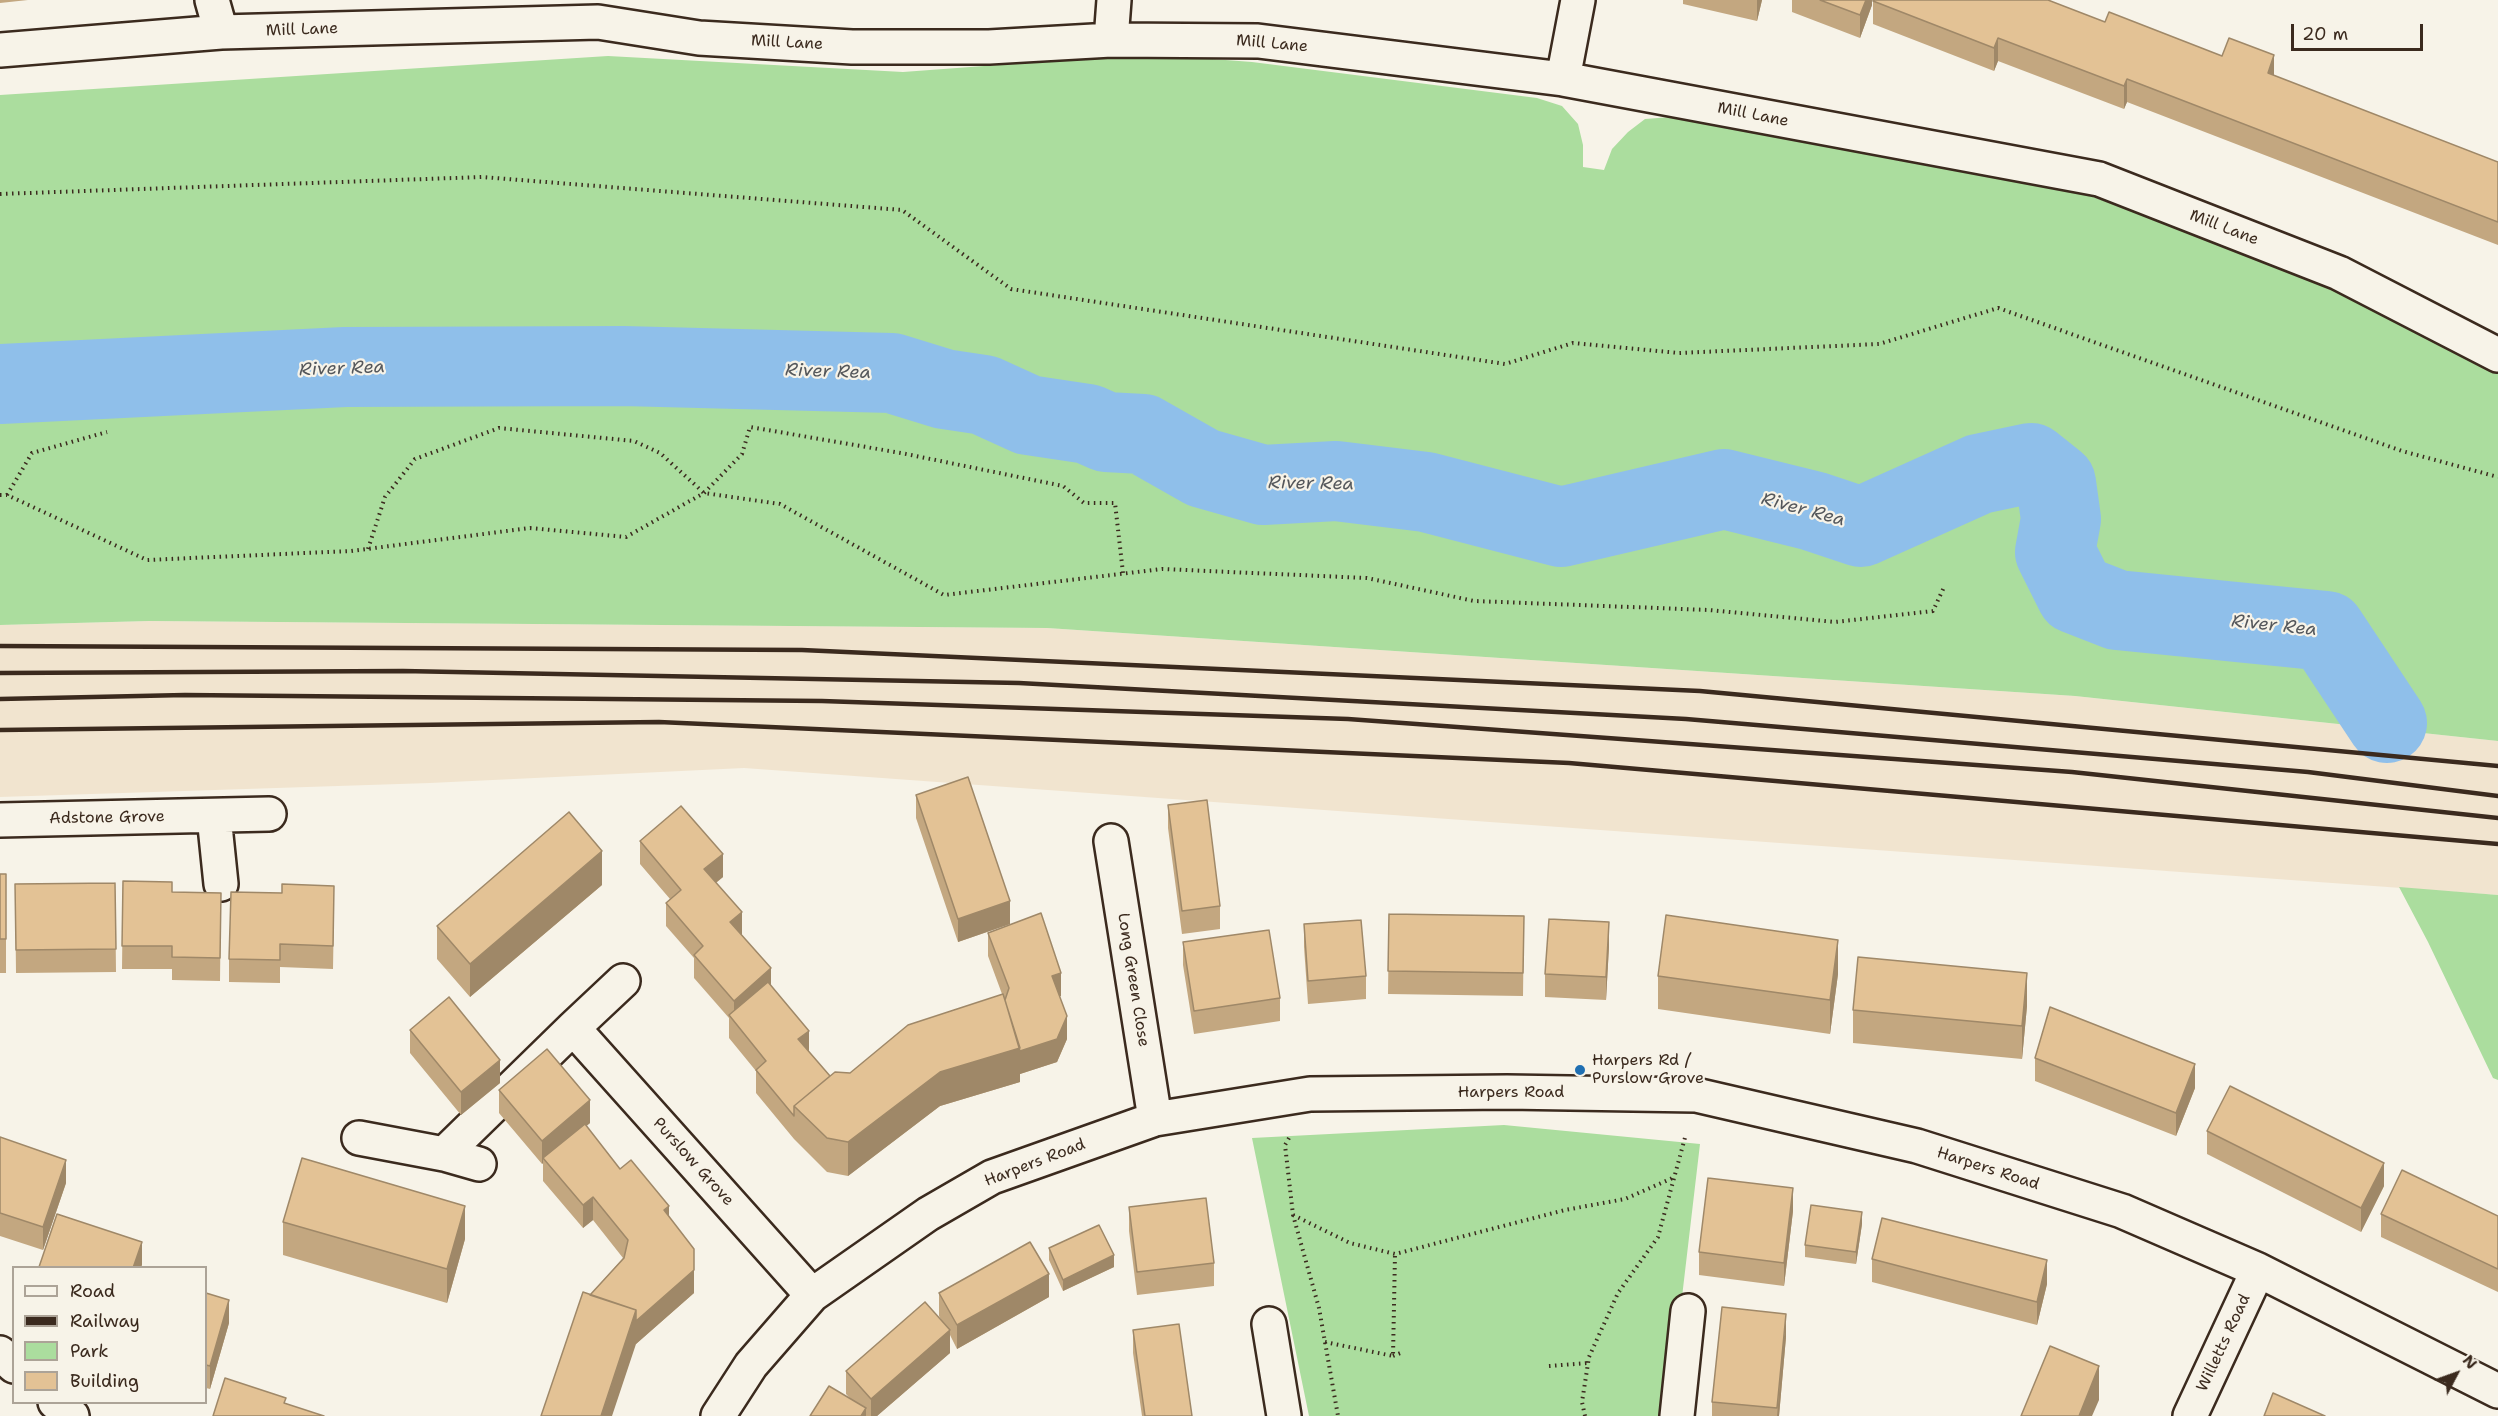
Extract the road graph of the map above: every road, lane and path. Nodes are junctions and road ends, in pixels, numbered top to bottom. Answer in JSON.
{"nodes":[{"id":1,"x":212,"y":0,"type":"edge"},
{"id":2,"x":1114,"y":0,"type":"edge"},
{"id":3,"x":1578,"y":0,"type":"edge"},
{"id":4,"x":221,"y":32,"type":"junction"},
{"id":5,"x":1111,"y":40,"type":"junction"},
{"id":6,"x":0,"y":50,"type":"edge"},
{"id":7,"x":1563,"y":79,"type":"junction"},
{"id":8,"x":0,"y":194,"type":"edge"},
{"id":9,"x":2498,"y":355,"type":"edge"},
{"id":10,"x":107,"y":432,"type":"dead end"},
{"id":11,"x":2498,"y":477,"type":"edge"},
{"id":12,"x":704,"y":492,"type":"junction"},
{"id":13,"x":0,"y":495,"type":"edge"},
{"id":14,"x":7,"y":495,"type":"junction"},
{"id":15,"x":368,"y":549,"type":"junction"},
{"id":16,"x":1123,"y":574,"type":"junction"},
{"id":17,"x":1945,"y":585,"type":"dead end"},
{"id":18,"x":269,"y":814,"type":"dead end"},
{"id":19,"x":214,"y":816,"type":"junction"},
{"id":20,"x":0,"y":820,"type":"edge"},
{"id":21,"x":1111,"y":841,"type":"dead end"},
{"id":22,"x":221,"y":884,"type":"dead end"},
{"id":23,"x":623,"y":981,"type":"dead end"},
{"id":24,"x":573,"y":1028,"type":"junction"},
{"id":25,"x":1310,"y":1094,"type":"junction"},
{"id":26,"x":1696,"y":1095,"type":"junction"},
{"id":27,"x":1155,"y":1119,"type":"junction"},
{"id":28,"x":359,"y":1137,"type":"dead end"},
{"id":29,"x":444,"y":1154,"type":"junction"},
{"id":30,"x":479,"y":1164,"type":"dead end"},
{"id":31,"x":1675,"y":1177,"type":"junction"},
{"id":32,"x":1293,"y":1215,"type":"junction"},
{"id":33,"x":1395,"y":1254,"type":"junction"},
{"id":34,"x":2258,"y":1270,"type":"junction"},
{"id":35,"x":812,"y":1295,"type":"junction"},
{"id":36,"x":1688,"y":1311,"type":"dead end"},
{"id":37,"x":1269,"y":1324,"type":"dead end"},
{"id":38,"x":1325,"y":1342,"type":"junction"},
{"id":39,"x":1403,"y":1352,"type":"dead end"},
{"id":40,"x":0,"y":1353,"type":"edge"},
{"id":41,"x":1393,"y":1356,"type":"junction"},
{"id":42,"x":1588,"y":1363,"type":"junction"},
{"id":43,"x":12,"y":1364,"type":"edge"},
{"id":44,"x":1550,"y":1366,"type":"dead end"},
{"id":45,"x":2498,"y":1391,"type":"edge"},
{"id":46,"x":57,"y":1404,"type":"edge"},
{"id":47,"x":72,"y":1416,"type":"edge"},
{"id":48,"x":718,"y":1416,"type":"edge"},
{"id":49,"x":1284,"y":1416,"type":"edge"},
{"id":50,"x":1338,"y":1416,"type":"edge"},
{"id":51,"x":1586,"y":1416,"type":"edge"},
{"id":52,"x":1677,"y":1416,"type":"edge"},
{"id":53,"x":2190,"y":1416,"type":"edge"}],
"edges":[{"from":1,"to":4,"type":"street"},
{"from":2,"to":5,"type":"street"},
{"from":3,"to":7,"type":"street"},
{"from":4,"to":5,"type":"street","name":"Mill Lane"},
{"from":4,"to":6,"type":"street","name":"Mill Lane"},
{"from":5,"to":7,"type":"street","name":"Mill Lane"},
{"from":7,"to":9,"type":"street","name":"Mill Lane"},
{"from":8,"to":11,"type":"path"},
{"from":10,"to":14,"type":"path"},
{"from":12,"to":15,"type":"path"},
{"from":12,"to":15,"type":"path"},
{"from":12,"to":16,"type":"path"},
{"from":12,"to":16,"type":"path"},
{"from":13,"to":14,"type":"path"},
{"from":14,"to":15,"type":"path"},
{"from":16,"to":17,"type":"path"},
{"from":18,"to":19,"type":"street","name":"Adstone Grove"},
{"from":19,"to":20,"type":"street","name":"Adstone Grove"},
{"from":19,"to":22,"type":"street"},
{"from":21,"to":27,"type":"street","name":"Long Green Close"},
{"from":23,"to":24,"type":"street"},
{"from":24,"to":29,"type":"street"},
{"from":24,"to":35,"type":"street","name":"Purslow Grove"},
{"from":25,"to":26,"type":"street","name":"Harpers Road"},
{"from":25,"to":27,"type":"street","name":"Harpers Road"},
{"from":25,"to":32,"type":"path"},
{"from":26,"to":31,"type":"path"},
{"from":26,"to":34,"type":"street","name":"Harpers Road"},
{"from":27,"to":35,"type":"street","name":"Harpers Road"},
{"from":28,"to":29,"type":"street"},
{"from":29,"to":30,"type":"street"},
{"from":31,"to":33,"type":"path"},
{"from":31,"to":42,"type":"path"},
{"from":32,"to":33,"type":"path"},
{"from":32,"to":38,"type":"path"},
{"from":33,"to":41,"type":"path"},
{"from":34,"to":45,"type":"street","name":"Harpers Road"},
{"from":34,"to":53,"type":"street","name":"Willetts Road"},
{"from":35,"to":48,"type":"street","name":"Harpers Road"},
{"from":36,"to":52,"type":"street"},
{"from":37,"to":49,"type":"street"},
{"from":38,"to":41,"type":"path"},
{"from":38,"to":50,"type":"path"},
{"from":39,"to":41,"type":"path"},
{"from":40,"to":43,"type":"street"},
{"from":42,"to":44,"type":"path"},
{"from":42,"to":51,"type":"path"},
{"from":46,"to":47,"type":"street"}]}
